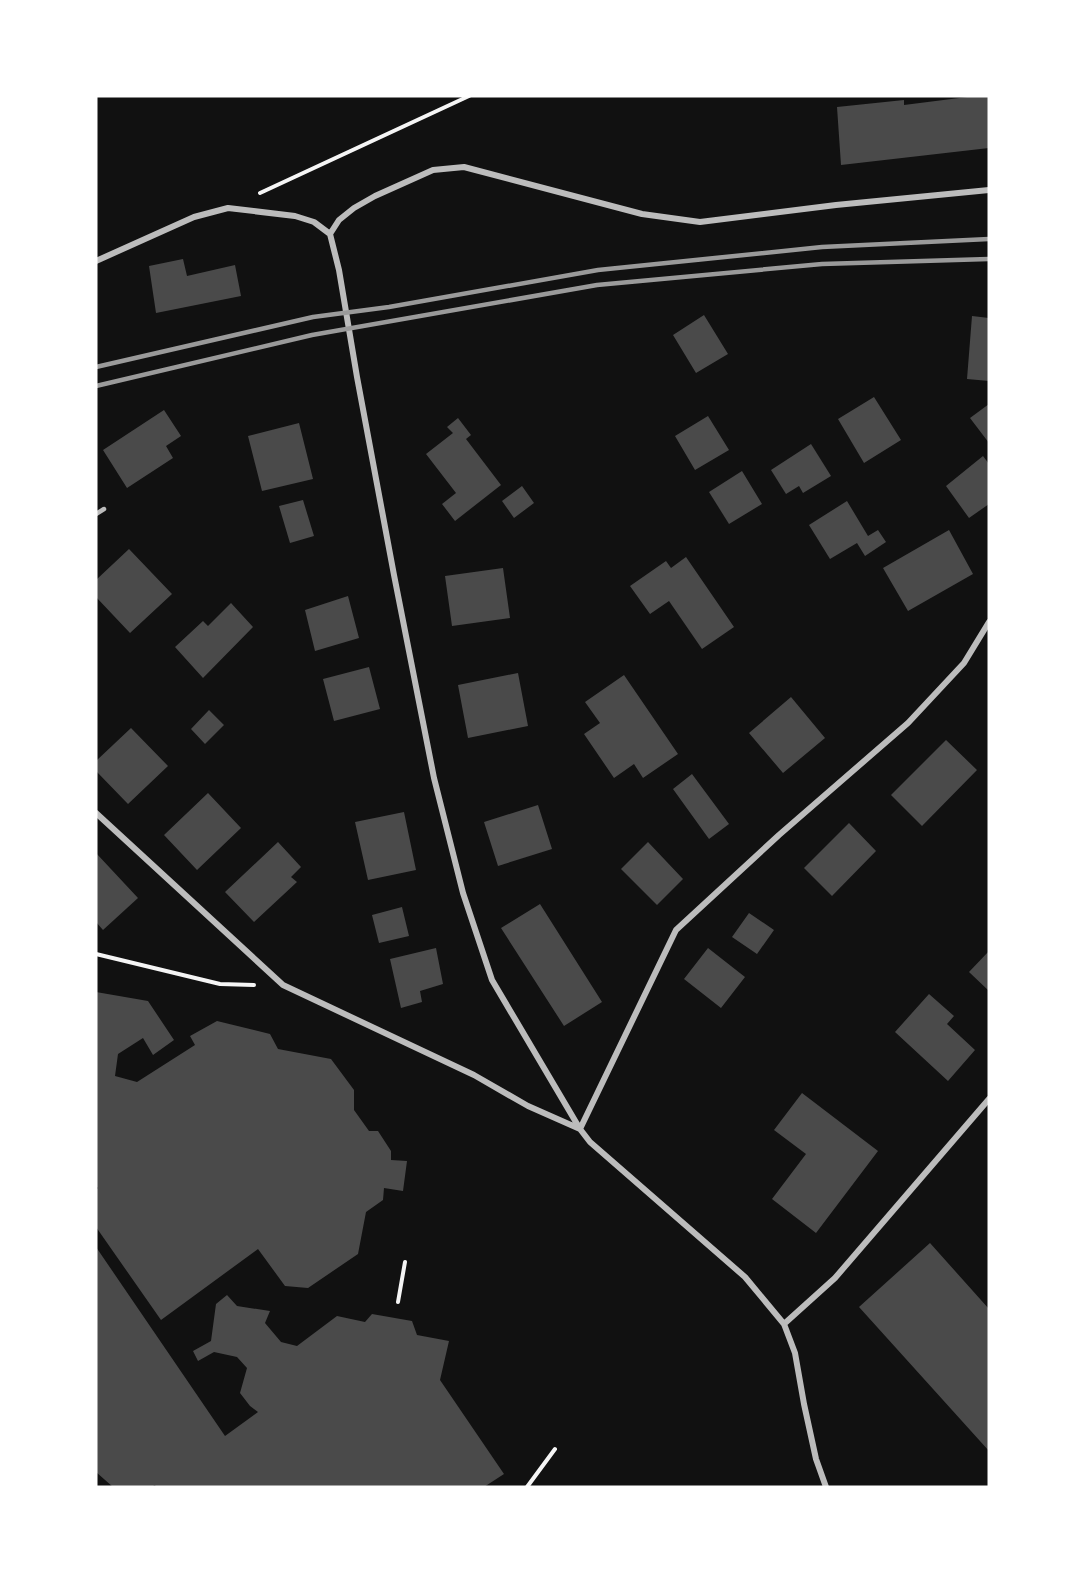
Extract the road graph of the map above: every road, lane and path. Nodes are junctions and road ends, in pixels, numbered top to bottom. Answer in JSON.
{"nodes":[{"id":1,"x":469,"y":96,"type":"edge"},
{"id":2,"x":989,"y":190,"type":"edge"},
{"id":3,"x":259,"y":193,"type":"dead end"},
{"id":4,"x":330,"y":234,"type":"junction"},
{"id":5,"x":96,"y":261,"type":"edge"},
{"id":6,"x":104,"y":509,"type":"dead end"},
{"id":7,"x":96,"y":514,"type":"edge"},
{"id":8,"x":989,"y":622,"type":"edge"},
{"id":9,"x":96,"y":813,"type":"edge"},
{"id":10,"x":96,"y":954,"type":"edge"},
{"id":11,"x":283,"y":986,"type":"junction"},
{"id":12,"x":989,"y":1099,"type":"edge"},
{"id":13,"x":580,"y":1129,"type":"junction"},
{"id":14,"x":405,"y":1262,"type":"dead end"},
{"id":15,"x":398,"y":1302,"type":"dead end"},
{"id":16,"x":784,"y":1324,"type":"junction"},
{"id":17,"x":555,"y":1449,"type":"dead end"},
{"id":18,"x":527,"y":1487,"type":"edge"},
{"id":19,"x":826,"y":1487,"type":"edge"}],
"edges":[{"from":1,"to":3,"type":"path"},
{"from":2,"to":4,"type":"street"},
{"from":4,"to":5,"type":"street"},
{"from":4,"to":13,"type":"street"},
{"from":6,"to":7,"type":"lane"},
{"from":8,"to":13,"type":"street"},
{"from":9,"to":11,"type":"street"},
{"from":10,"to":11,"type":"path"},
{"from":11,"to":13,"type":"street"},
{"from":12,"to":16,"type":"street"},
{"from":13,"to":16,"type":"street"},
{"from":14,"to":15,"type":"path"},
{"from":16,"to":19,"type":"street"},
{"from":17,"to":18,"type":"path"}]}
